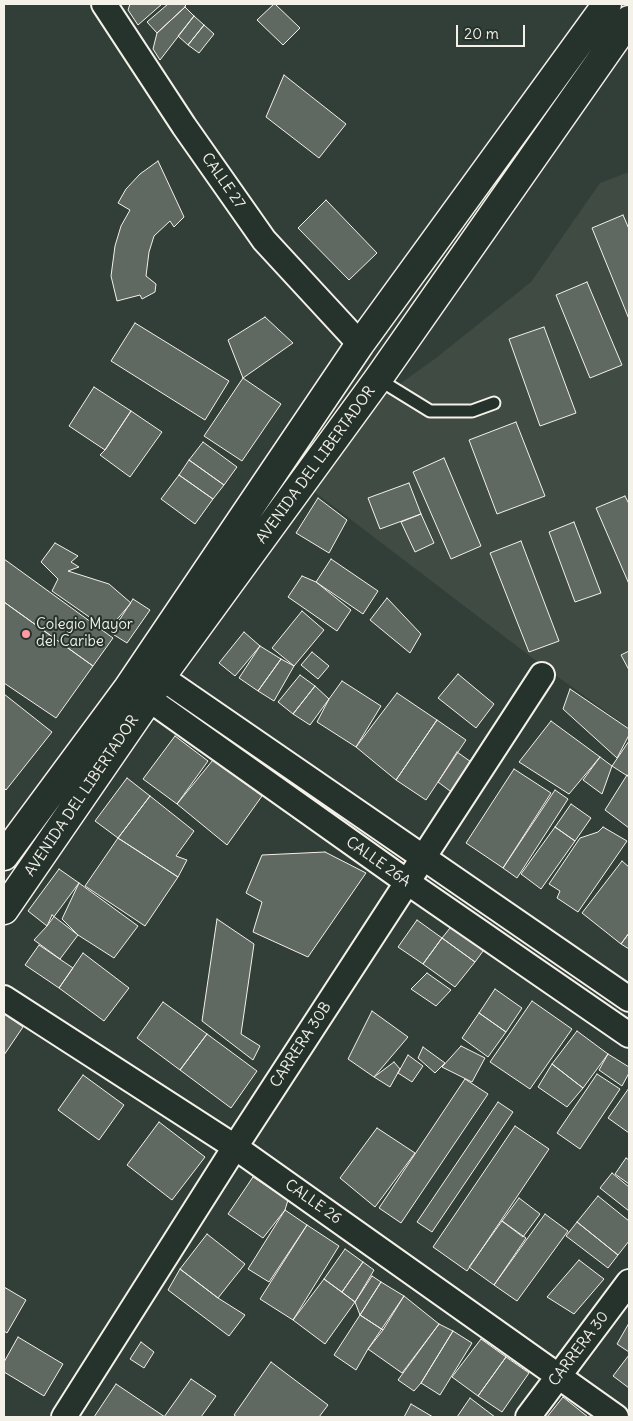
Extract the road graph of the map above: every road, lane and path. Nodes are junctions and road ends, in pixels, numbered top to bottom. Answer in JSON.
{"nodes":[{"id":1,"x":104,"y":4,"type":"edge"},
{"id":2,"x":607,"y":4,"type":"edge"},
{"id":3,"x":629,"y":20,"type":"edge"},
{"id":4,"x":360,"y":344,"type":"junction"},
{"id":5,"x":378,"y":379,"type":"junction"},
{"id":6,"x":494,"y":403,"type":"dead end"},
{"id":7,"x":542,"y":675,"type":"dead end"},
{"id":8,"x":144,"y":684,"type":"junction"},
{"id":9,"x":4,"y":856,"type":"edge"},
{"id":10,"x":423,"y":858,"type":"junction"},
{"id":11,"x":407,"y":882,"type":"junction"},
{"id":12,"x":4,"y":910,"type":"edge"},
{"id":13,"x":4,"y":998,"type":"edge"},
{"id":14,"x":629,"y":999,"type":"edge"},
{"id":15,"x":629,"y":1034,"type":"edge"},
{"id":16,"x":235,"y":1147,"type":"junction"},
{"id":17,"x":629,"y":1282,"type":"edge"},
{"id":18,"x":559,"y":1376,"type":"junction"},
{"id":19,"x":64,"y":1417,"type":"edge"},
{"id":20,"x":528,"y":1417,"type":"edge"},
{"id":21,"x":616,"y":1417,"type":"edge"}],
"edges":[{"from":1,"to":4,"type":"street","name":"CALLE 27"},
{"from":2,"to":4,"type":"main road","name":"AVENIDA DEL LIBERTADOR"},
{"from":3,"to":5,"type":"main road","name":"AVENIDA DEL LIBERTADOR"},
{"from":4,"to":8,"type":"main road","name":"AVENIDA DEL LIBERTADOR"},
{"from":5,"to":6,"type":"lane"},
{"from":5,"to":8,"type":"main road","name":"AVENIDA DEL LIBERTADOR"},
{"from":7,"to":10,"type":"street","name":"CARRERA 30B"},
{"from":8,"to":9,"type":"main road","name":"AVENIDA DEL LIBERTADOR"},
{"from":8,"to":10,"type":"street","name":"CALLE 26A"},
{"from":8,"to":11,"type":"street","name":"CALLE 26A"},
{"from":8,"to":12,"type":"main road","name":"AVENIDA DEL LIBERTADOR"},
{"from":10,"to":11,"type":"street","name":"CARRERA 30B"},
{"from":10,"to":14,"type":"street","name":"CALLE 26A"},
{"from":11,"to":15,"type":"street","name":"CALLE 26A"},
{"from":11,"to":16,"type":"street","name":"CARRERA 30B"},
{"from":13,"to":16,"type":"street","name":"CALLE 26"},
{"from":16,"to":18,"type":"street","name":"CALLE 26"},
{"from":16,"to":19,"type":"street","name":"CARRERA 30B"},
{"from":17,"to":18,"type":"street","name":"CARRERA 30"},
{"from":18,"to":20,"type":"street","name":"CARRERA 30"},
{"from":18,"to":21,"type":"street","name":"CALLE 26"}]}
